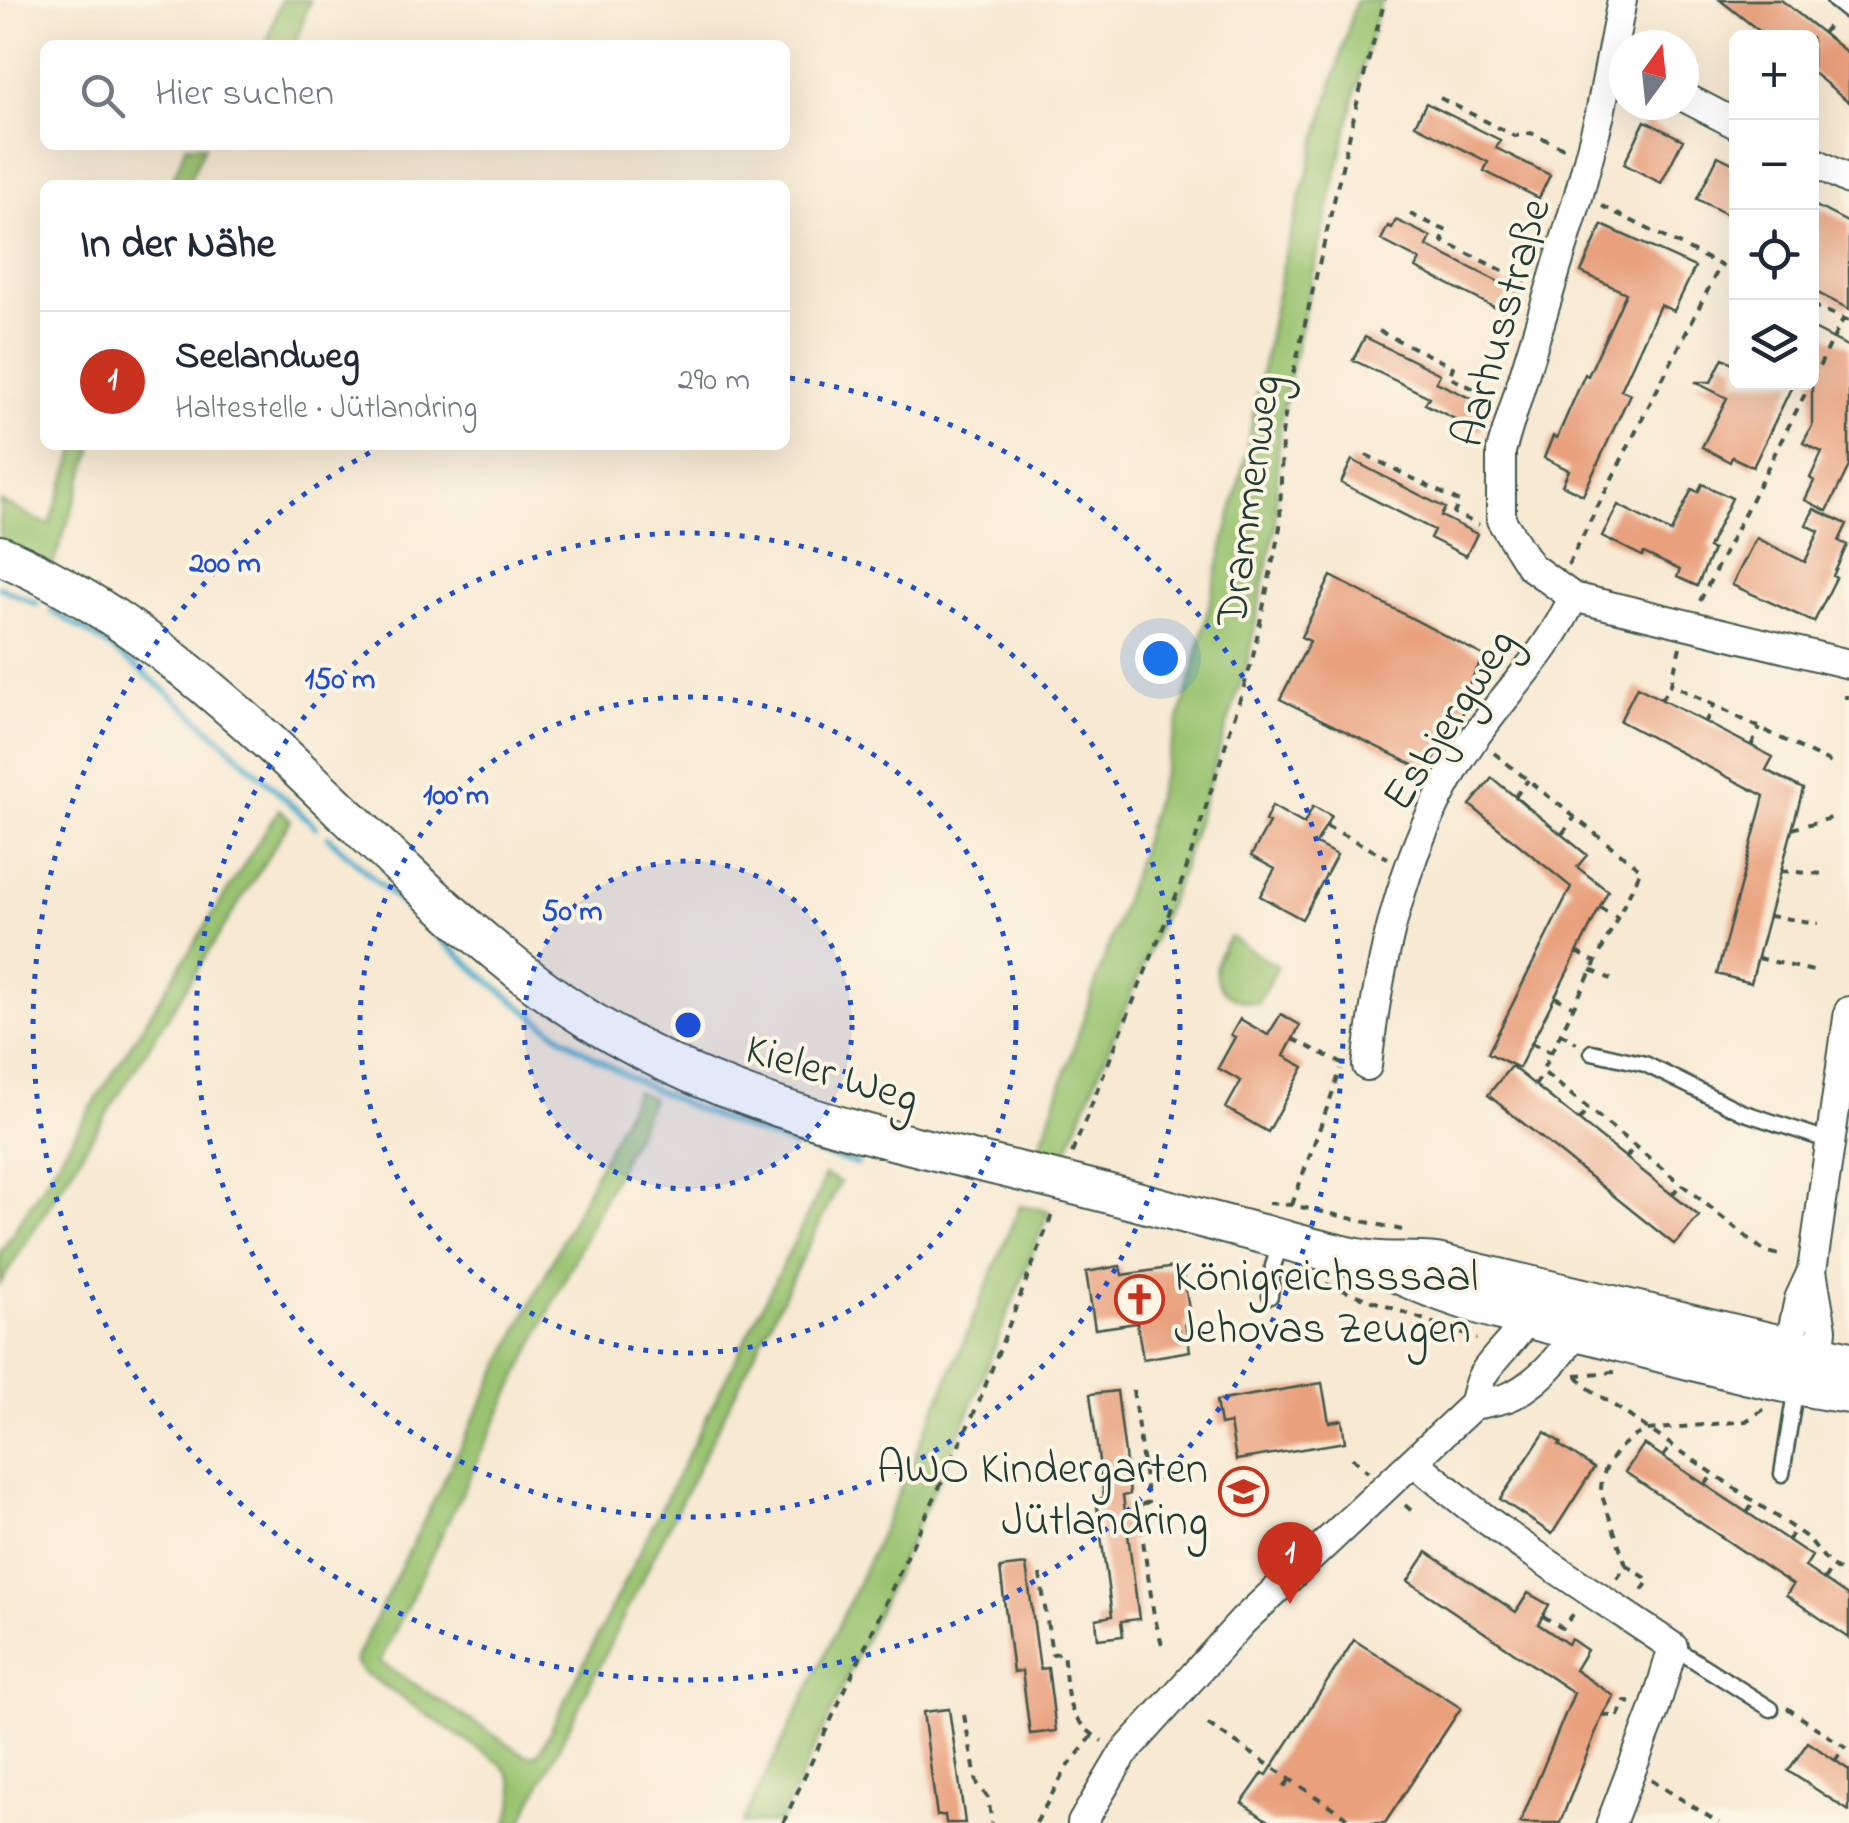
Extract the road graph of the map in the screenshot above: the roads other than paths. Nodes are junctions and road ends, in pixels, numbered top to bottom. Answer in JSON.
{"nodes":[{"id":1,"x":1622,"y":0,"type":"edge"},
{"id":2,"x":1834,"y":0,"type":"edge"},
{"id":3,"x":1849,"y":12,"type":"edge"},
{"id":4,"x":1620,"y":30,"type":"edge"},
{"id":5,"x":1609,"y":94,"type":"edge"},
{"id":6,"x":1699,"y":106,"type":"edge"},
{"id":7,"x":1729,"y":120,"type":"edge"},
{"id":8,"x":1819,"y":165,"type":"edge"},
{"id":9,"x":1849,"y":180,"type":"edge"},
{"id":10,"x":0,"y":555,"type":"edge"},
{"id":11,"x":1565,"y":591,"type":"junction"},
{"id":12,"x":1849,"y":664,"type":"edge"},
{"id":13,"x":1849,"y":1010,"type":"edge"},
{"id":14,"x":1592,"y":1052,"type":"dead end"},
{"id":15,"x":1355,"y":1065,"type":"road end"},
{"id":16,"x":1840,"y":1144,"type":"edge"},
{"id":17,"x":1282,"y":1239,"type":"junction"},
{"id":18,"x":1270,"y":1296,"type":"dead end"},
{"id":19,"x":1532,"y":1303,"type":"junction"},
{"id":20,"x":1580,"y":1315,"type":"junction"},
{"id":21,"x":1808,"y":1378,"type":"edge"},
{"id":22,"x":1473,"y":1405,"type":"junction"},
{"id":23,"x":1415,"y":1462,"type":"junction"},
{"id":24,"x":1782,"y":1474,"type":"dead end"},
{"id":25,"x":1673,"y":1647,"type":"junction"},
{"id":26,"x":1771,"y":1710,"type":"road end"},
{"id":27,"x":1082,"y":1823,"type":"edge"},
{"id":28,"x":1611,"y":1823,"type":"edge"}],
"edges":[{"from":1,"to":4,"type":"street","name":"Aarhusstraße"},
{"from":2,"to":3,"type":"lane"},
{"from":5,"to":11,"type":"street","name":"Aarhusstraße"},
{"from":6,"to":7,"type":"street"},
{"from":8,"to":9,"type":"street"},
{"from":10,"to":17,"type":"street","name":"Kieler Weg"},
{"from":11,"to":12,"type":"street"},
{"from":11,"to":15,"type":"street","name":"Esbjergweg"},
{"from":13,"to":16,"type":"street"},
{"from":14,"to":16,"type":"lane"},
{"from":16,"to":21,"type":"street"},
{"from":17,"to":18,"type":"lane"},
{"from":17,"to":19,"type":"street","name":"Kieler Weg"},
{"from":19,"to":20,"type":"street","name":"Kieler Weg"},
{"from":19,"to":22,"type":"street"},
{"from":20,"to":21,"type":"street","name":"Kieler Weg"},
{"from":20,"to":22,"type":"street"},
{"from":21,"to":24,"type":"lane"},
{"from":22,"to":23,"type":"street"},
{"from":23,"to":25,"type":"street"},
{"from":23,"to":27,"type":"street"},
{"from":25,"to":26,"type":"lane"},
{"from":25,"to":28,"type":"street"}]}
